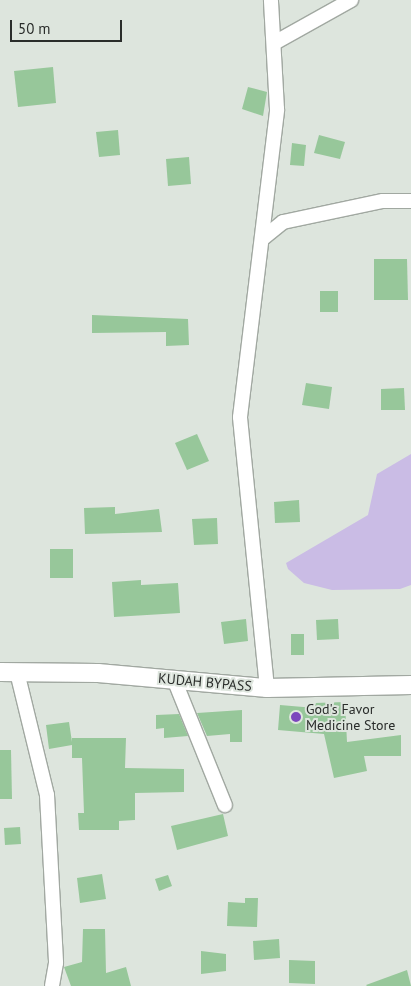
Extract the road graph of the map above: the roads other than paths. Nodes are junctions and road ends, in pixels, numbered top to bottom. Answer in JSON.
{"nodes":[{"id":1,"x":271,"y":0,"type":"edge"},
{"id":2,"x":351,"y":0,"type":"edge"},
{"id":3,"x":276,"y":42,"type":"junction"},
{"id":4,"x":411,"y":201,"type":"edge"},
{"id":5,"x":262,"y":239,"type":"junction"},
{"id":6,"x":8,"y":672,"type":"edge"},
{"id":7,"x":174,"y":679,"type":"junction"},
{"id":8,"x":411,"y":685,"type":"edge"},
{"id":9,"x":267,"y":688,"type":"junction"},
{"id":10,"x":225,"y":805,"type":"dead end"},
{"id":11,"x":52,"y":986,"type":"edge"}],
"edges":[{"from":1,"to":3,"type":"street"},
{"from":2,"to":3,"type":"street"},
{"from":3,"to":5,"type":"street"},
{"from":4,"to":5,"type":"street"},
{"from":5,"to":9,"type":"street"},
{"from":6,"to":7,"type":"street","name":"KUDAH BYPASS"},
{"from":6,"to":11,"type":"street"},
{"from":7,"to":9,"type":"street","name":"KUDAH BYPASS"},
{"from":7,"to":10,"type":"street"},
{"from":8,"to":9,"type":"street","name":"KUDAH BYPASS"}]}
